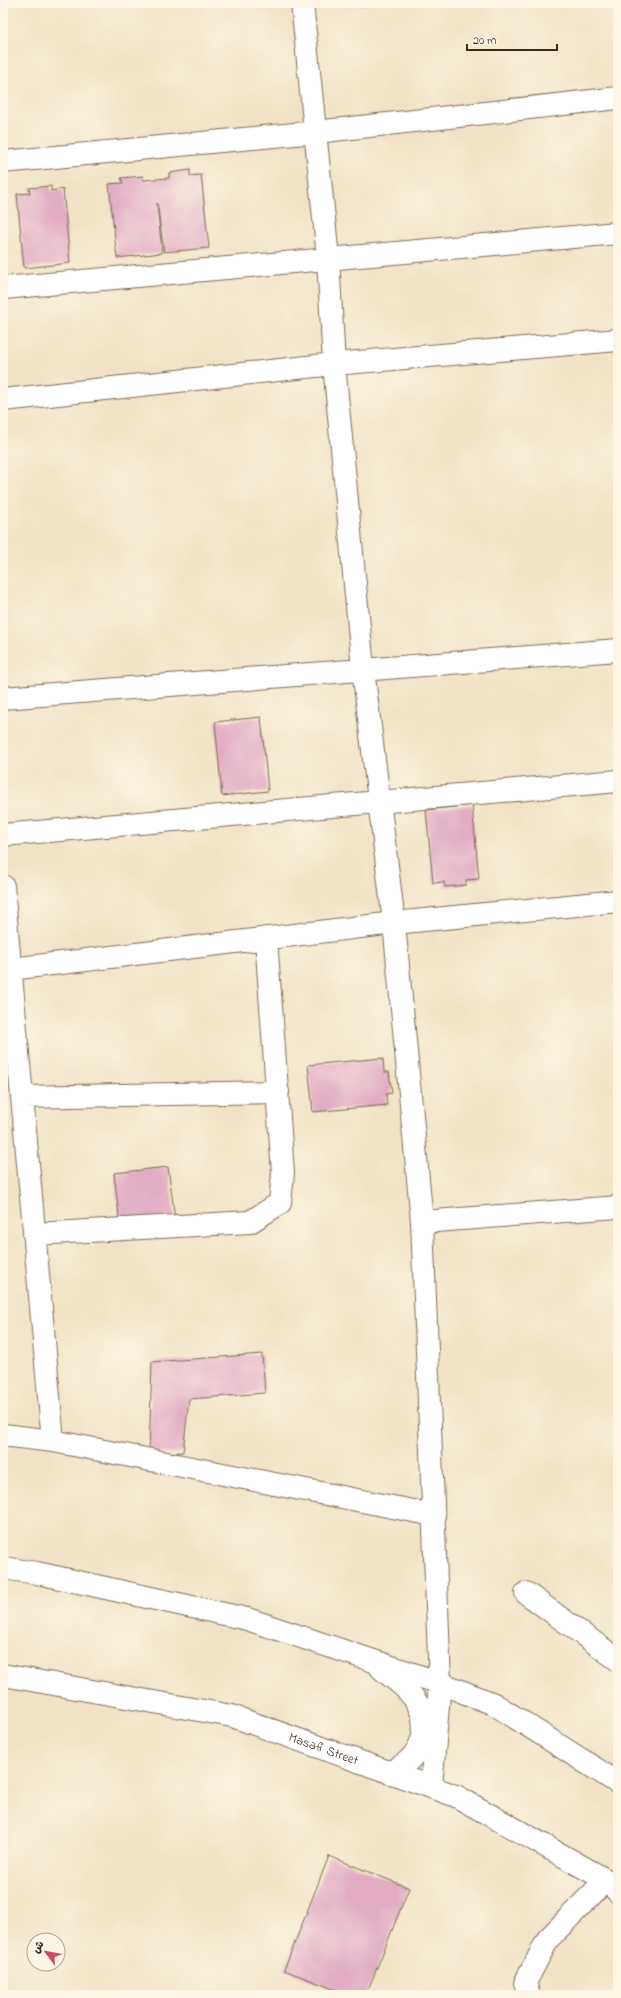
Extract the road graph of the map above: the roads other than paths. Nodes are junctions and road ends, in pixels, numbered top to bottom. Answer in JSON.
{"nodes":[{"id":1,"x":302,"y":3,"type":"edge"},
{"id":2,"x":618,"y":98,"type":"edge"},
{"id":3,"x":316,"y":132,"type":"junction"},
{"id":4,"x":3,"y":162,"type":"edge"},
{"id":5,"x":618,"y":233,"type":"edge"},
{"id":6,"x":328,"y":258,"type":"junction"},
{"id":7,"x":3,"y":288,"type":"edge"},
{"id":8,"x":618,"y":340,"type":"edge"},
{"id":9,"x":334,"y":364,"type":"junction"},
{"id":10,"x":3,"y":400,"type":"edge"},
{"id":11,"x":618,"y":650,"type":"edge"},
{"id":12,"x":363,"y":669,"type":"junction"},
{"id":13,"x":3,"y":698,"type":"edge"},
{"id":14,"x":618,"y":781,"type":"edge"},
{"id":15,"x":381,"y":801,"type":"junction"},
{"id":16,"x":3,"y":835,"type":"edge"},
{"id":17,"x":3,"y":886,"type":"edge"},
{"id":18,"x":618,"y":901,"type":"edge"},
{"id":19,"x":394,"y":923,"type":"junction"},
{"id":20,"x":266,"y":938,"type":"junction"},
{"id":21,"x":11,"y":969,"type":"junction"},
{"id":22,"x":278,"y":1092,"type":"junction"},
{"id":23,"x":22,"y":1097,"type":"junction"},
{"id":24,"x":618,"y":1206,"type":"edge"},
{"id":25,"x":422,"y":1222,"type":"junction"},
{"id":26,"x":34,"y":1234,"type":"junction"},
{"id":27,"x":3,"y":1435,"type":"edge"},
{"id":28,"x":52,"y":1441,"type":"junction"},
{"id":29,"x":434,"y":1515,"type":"junction"},
{"id":30,"x":3,"y":1568,"type":"edge"},
{"id":31,"x":526,"y":1594,"type":"dead end"},
{"id":32,"x":618,"y":1660,"type":"edge"},
{"id":33,"x":374,"y":1662,"type":"junction"},
{"id":34,"x":3,"y":1675,"type":"edge"},
{"id":35,"x":440,"y":1683,"type":"junction"},
{"id":36,"x":390,"y":1773,"type":"junction"},
{"id":37,"x":618,"y":1783,"type":"edge"},
{"id":38,"x":431,"y":1787,"type":"junction"},
{"id":39,"x":612,"y":1886,"type":"edge"},
{"id":40,"x":529,"y":1995,"type":"edge"}],
"edges":[{"from":1,"to":3,"type":"street"},
{"from":2,"to":3,"type":"street"},
{"from":3,"to":4,"type":"street"},
{"from":3,"to":6,"type":"street"},
{"from":5,"to":6,"type":"street"},
{"from":6,"to":7,"type":"street"},
{"from":6,"to":9,"type":"street"},
{"from":8,"to":9,"type":"street"},
{"from":9,"to":10,"type":"street"},
{"from":9,"to":12,"type":"street"},
{"from":11,"to":12,"type":"street"},
{"from":12,"to":13,"type":"street"},
{"from":12,"to":15,"type":"street"},
{"from":14,"to":15,"type":"street"},
{"from":15,"to":16,"type":"street"},
{"from":15,"to":19,"type":"street"},
{"from":17,"to":21,"type":"street"},
{"from":18,"to":19,"type":"street"},
{"from":19,"to":20,"type":"street"},
{"from":19,"to":25,"type":"street"},
{"from":20,"to":21,"type":"street"},
{"from":20,"to":22,"type":"street"},
{"from":21,"to":23,"type":"street"},
{"from":22,"to":23,"type":"street"},
{"from":22,"to":26,"type":"street"},
{"from":23,"to":26,"type":"street"},
{"from":24,"to":25,"type":"street"},
{"from":25,"to":29,"type":"street"},
{"from":26,"to":28,"type":"street"},
{"from":27,"to":28,"type":"street"},
{"from":28,"to":29,"type":"street"},
{"from":29,"to":35,"type":"street"},
{"from":30,"to":33,"type":"street"},
{"from":31,"to":32,"type":"street"},
{"from":33,"to":35,"type":"street"},
{"from":33,"to":36,"type":"street"},
{"from":34,"to":36,"type":"street","name":"Masafi Street"},
{"from":35,"to":37,"type":"street"},
{"from":35,"to":38,"type":"street"},
{"from":36,"to":38,"type":"street","name":"Masafi Street"},
{"from":38,"to":39,"type":"street","name":"Masafi Street"},
{"from":39,"to":40,"type":"street"}]}
